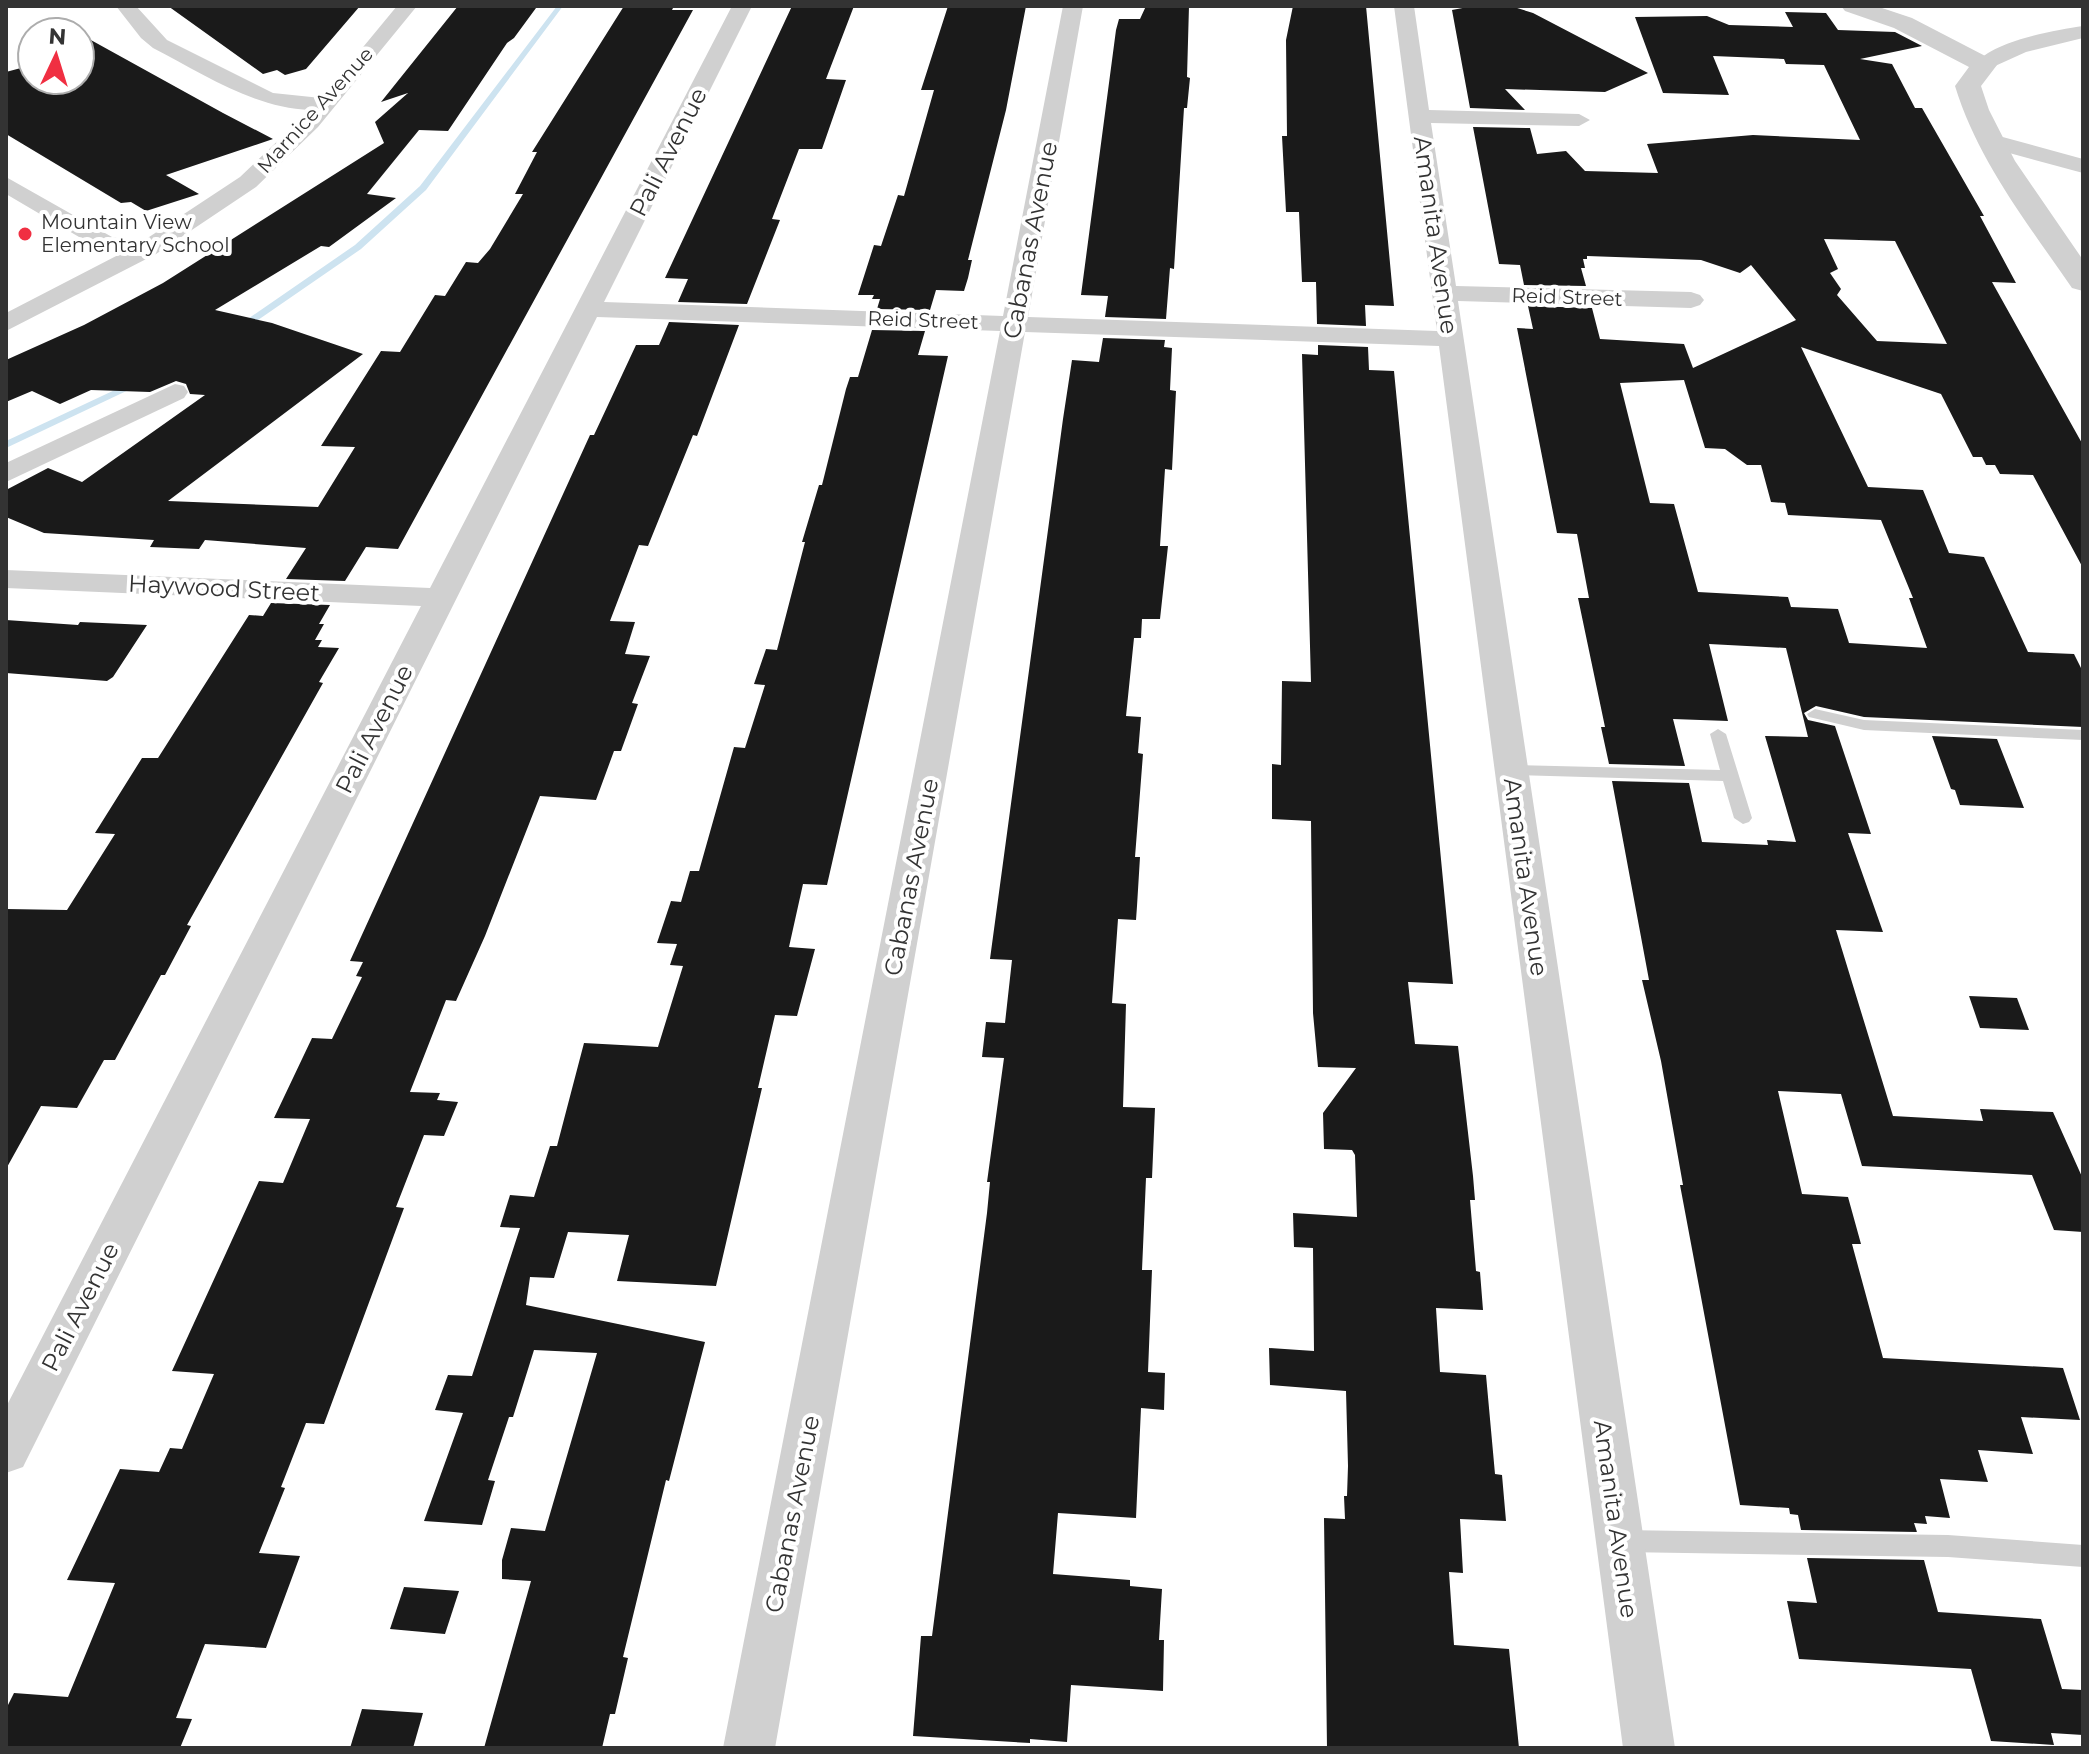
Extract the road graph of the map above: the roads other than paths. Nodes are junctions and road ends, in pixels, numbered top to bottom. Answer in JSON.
{"nodes":[{"id":1,"x":126,"y":6,"type":"edge"},
{"id":2,"x":407,"y":6,"type":"edge"},
{"id":3,"x":742,"y":6,"type":"edge"},
{"id":4,"x":1073,"y":6,"type":"edge"},
{"id":5,"x":1404,"y":6,"type":"edge"},
{"id":6,"x":1853,"y":6,"type":"edge"},
{"id":7,"x":2083,"y":32,"type":"edge"},
{"id":8,"x":1984,"y":65,"type":"junction"},
{"id":9,"x":324,"y":104,"type":"junction"},
{"id":10,"x":1420,"y":116,"type":"junction"},
{"id":11,"x":1579,"y":120,"type":"dead end"},
{"id":12,"x":1988,"y":140,"type":"junction"},
{"id":13,"x":2083,"y":166,"type":"edge"},
{"id":14,"x":6,"y":184,"type":"edge"},
{"id":15,"x":141,"y":251,"type":"junction"},
{"id":16,"x":2083,"y":282,"type":"edge"},
{"id":17,"x":1443,"y":293,"type":"junction"},
{"id":18,"x":1691,"y":300,"type":"dead end"},
{"id":19,"x":588,"y":309,"type":"junction"},
{"id":20,"x":6,"y":323,"type":"edge"},
{"id":21,"x":1014,"y":324,"type":"junction"},
{"id":22,"x":1450,"y":339,"type":"junction"},
{"id":23,"x":175,"y":392,"type":"dead end"},
{"id":24,"x":6,"y":474,"type":"edge"},
{"id":25,"x":6,"y":579,"type":"edge"},
{"id":26,"x":441,"y":598,"type":"junction"},
{"id":27,"x":1815,"y":714,"type":"dead end"},
{"id":28,"x":1718,"y":734,"type":"dead end"},
{"id":29,"x":2083,"y":735,"type":"edge"},
{"id":30,"x":1511,"y":770,"type":"junction"},
{"id":31,"x":1730,"y":776,"type":"junction"},
{"id":32,"x":1743,"y":818,"type":"dead end"},
{"id":33,"x":6,"y":1453,"type":"edge"},
{"id":34,"x":1619,"y":1541,"type":"junction"},
{"id":35,"x":2083,"y":1556,"type":"edge"},
{"id":36,"x":749,"y":1748,"type":"edge"},
{"id":37,"x":1649,"y":1748,"type":"edge"}],
"edges":[{"from":1,"to":9,"type":"street"},
{"from":2,"to":9,"type":"street","name":"Marnice Avenue"},
{"from":3,"to":19,"type":"street","name":"Pali Avenue"},
{"from":4,"to":21,"type":"street","name":"Cabanas Avenue"},
{"from":5,"to":10,"type":"street","name":"Amanita Avenue"},
{"from":6,"to":8,"type":"street"},
{"from":7,"to":8,"type":"street"},
{"from":8,"to":12,"type":"street"},
{"from":9,"to":15,"type":"street","name":"Marnice Avenue"},
{"from":10,"to":11,"type":"street"},
{"from":10,"to":17,"type":"street","name":"Amanita Avenue"},
{"from":12,"to":13,"type":"street"},
{"from":12,"to":16,"type":"street"},
{"from":14,"to":15,"type":"street"},
{"from":15,"to":20,"type":"street","name":"Marnice Avenue"},
{"from":17,"to":18,"type":"street","name":"Reid Street"},
{"from":17,"to":22,"type":"street","name":"Amanita Avenue"},
{"from":19,"to":21,"type":"street","name":"Reid Street"},
{"from":19,"to":26,"type":"street","name":"Pali Avenue"},
{"from":21,"to":22,"type":"street","name":"Reid Street"},
{"from":21,"to":36,"type":"street","name":"Cabanas Avenue"},
{"from":22,"to":30,"type":"street","name":"Amanita Avenue"},
{"from":23,"to":24,"type":"street"},
{"from":25,"to":26,"type":"street","name":"Haywood Street"},
{"from":26,"to":33,"type":"street","name":"Pali Avenue"},
{"from":27,"to":29,"type":"lane"},
{"from":28,"to":31,"type":"lane"},
{"from":30,"to":31,"type":"lane"},
{"from":30,"to":34,"type":"street","name":"Amanita Avenue"},
{"from":31,"to":32,"type":"lane"},
{"from":34,"to":35,"type":"lane"},
{"from":34,"to":37,"type":"street","name":"Amanita Avenue"}]}
